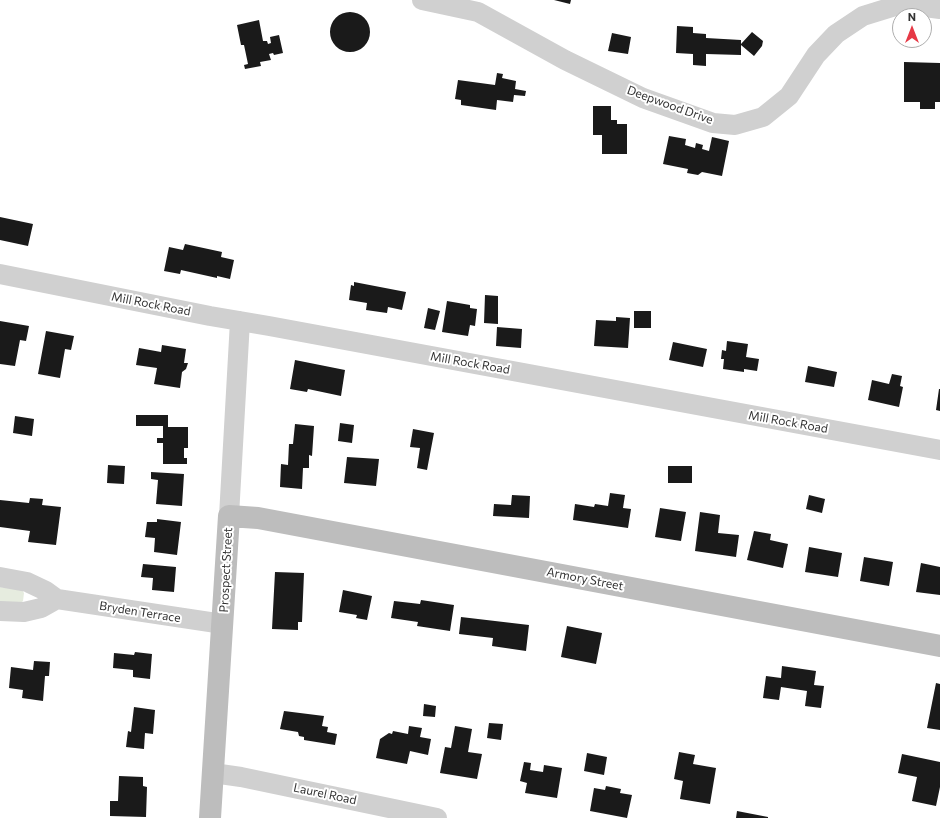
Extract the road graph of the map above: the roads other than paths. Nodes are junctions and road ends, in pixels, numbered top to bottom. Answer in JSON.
{"nodes":[{"id":1,"x":422,"y":0,"type":"edge"},
{"id":2,"x":940,"y":9,"type":"edge"},
{"id":3,"x":0,"y":274,"type":"edge"},
{"id":4,"x":240,"y":321,"type":"junction"},
{"id":5,"x":940,"y":450,"type":"edge"},
{"id":6,"x":229,"y":516,"type":"junction"},
{"id":7,"x":0,"y":577,"type":"edge"},
{"id":8,"x":57,"y":599,"type":"junction"},
{"id":9,"x":0,"y":611,"type":"edge"},
{"id":10,"x":223,"y":624,"type":"junction"},
{"id":11,"x":940,"y":646,"type":"edge"},
{"id":12,"x":213,"y":773,"type":"junction"},
{"id":13,"x":210,"y":818,"type":"edge"},
{"id":14,"x":437,"y":818,"type":"edge"}],
"edges":[{"from":1,"to":2,"type":"street","name":"Deepwood Drive"},
{"from":3,"to":4,"type":"street","name":"Mill Rock Road"},
{"from":4,"to":5,"type":"street","name":"Mill Rock Road"},
{"from":4,"to":6,"type":"street","name":"Prospect Street"},
{"from":6,"to":10,"type":"main road","name":"Prospect Street"},
{"from":6,"to":11,"type":"main road","name":"Armory Street"},
{"from":7,"to":8,"type":"street","name":"Bryden Terrace"},
{"from":8,"to":9,"type":"street"},
{"from":8,"to":10,"type":"street","name":"Bryden Terrace"},
{"from":10,"to":12,"type":"main road","name":"Prospect Street"},
{"from":12,"to":13,"type":"main road","name":"Prospect Street"},
{"from":12,"to":14,"type":"street","name":"Laurel Road"}]}
